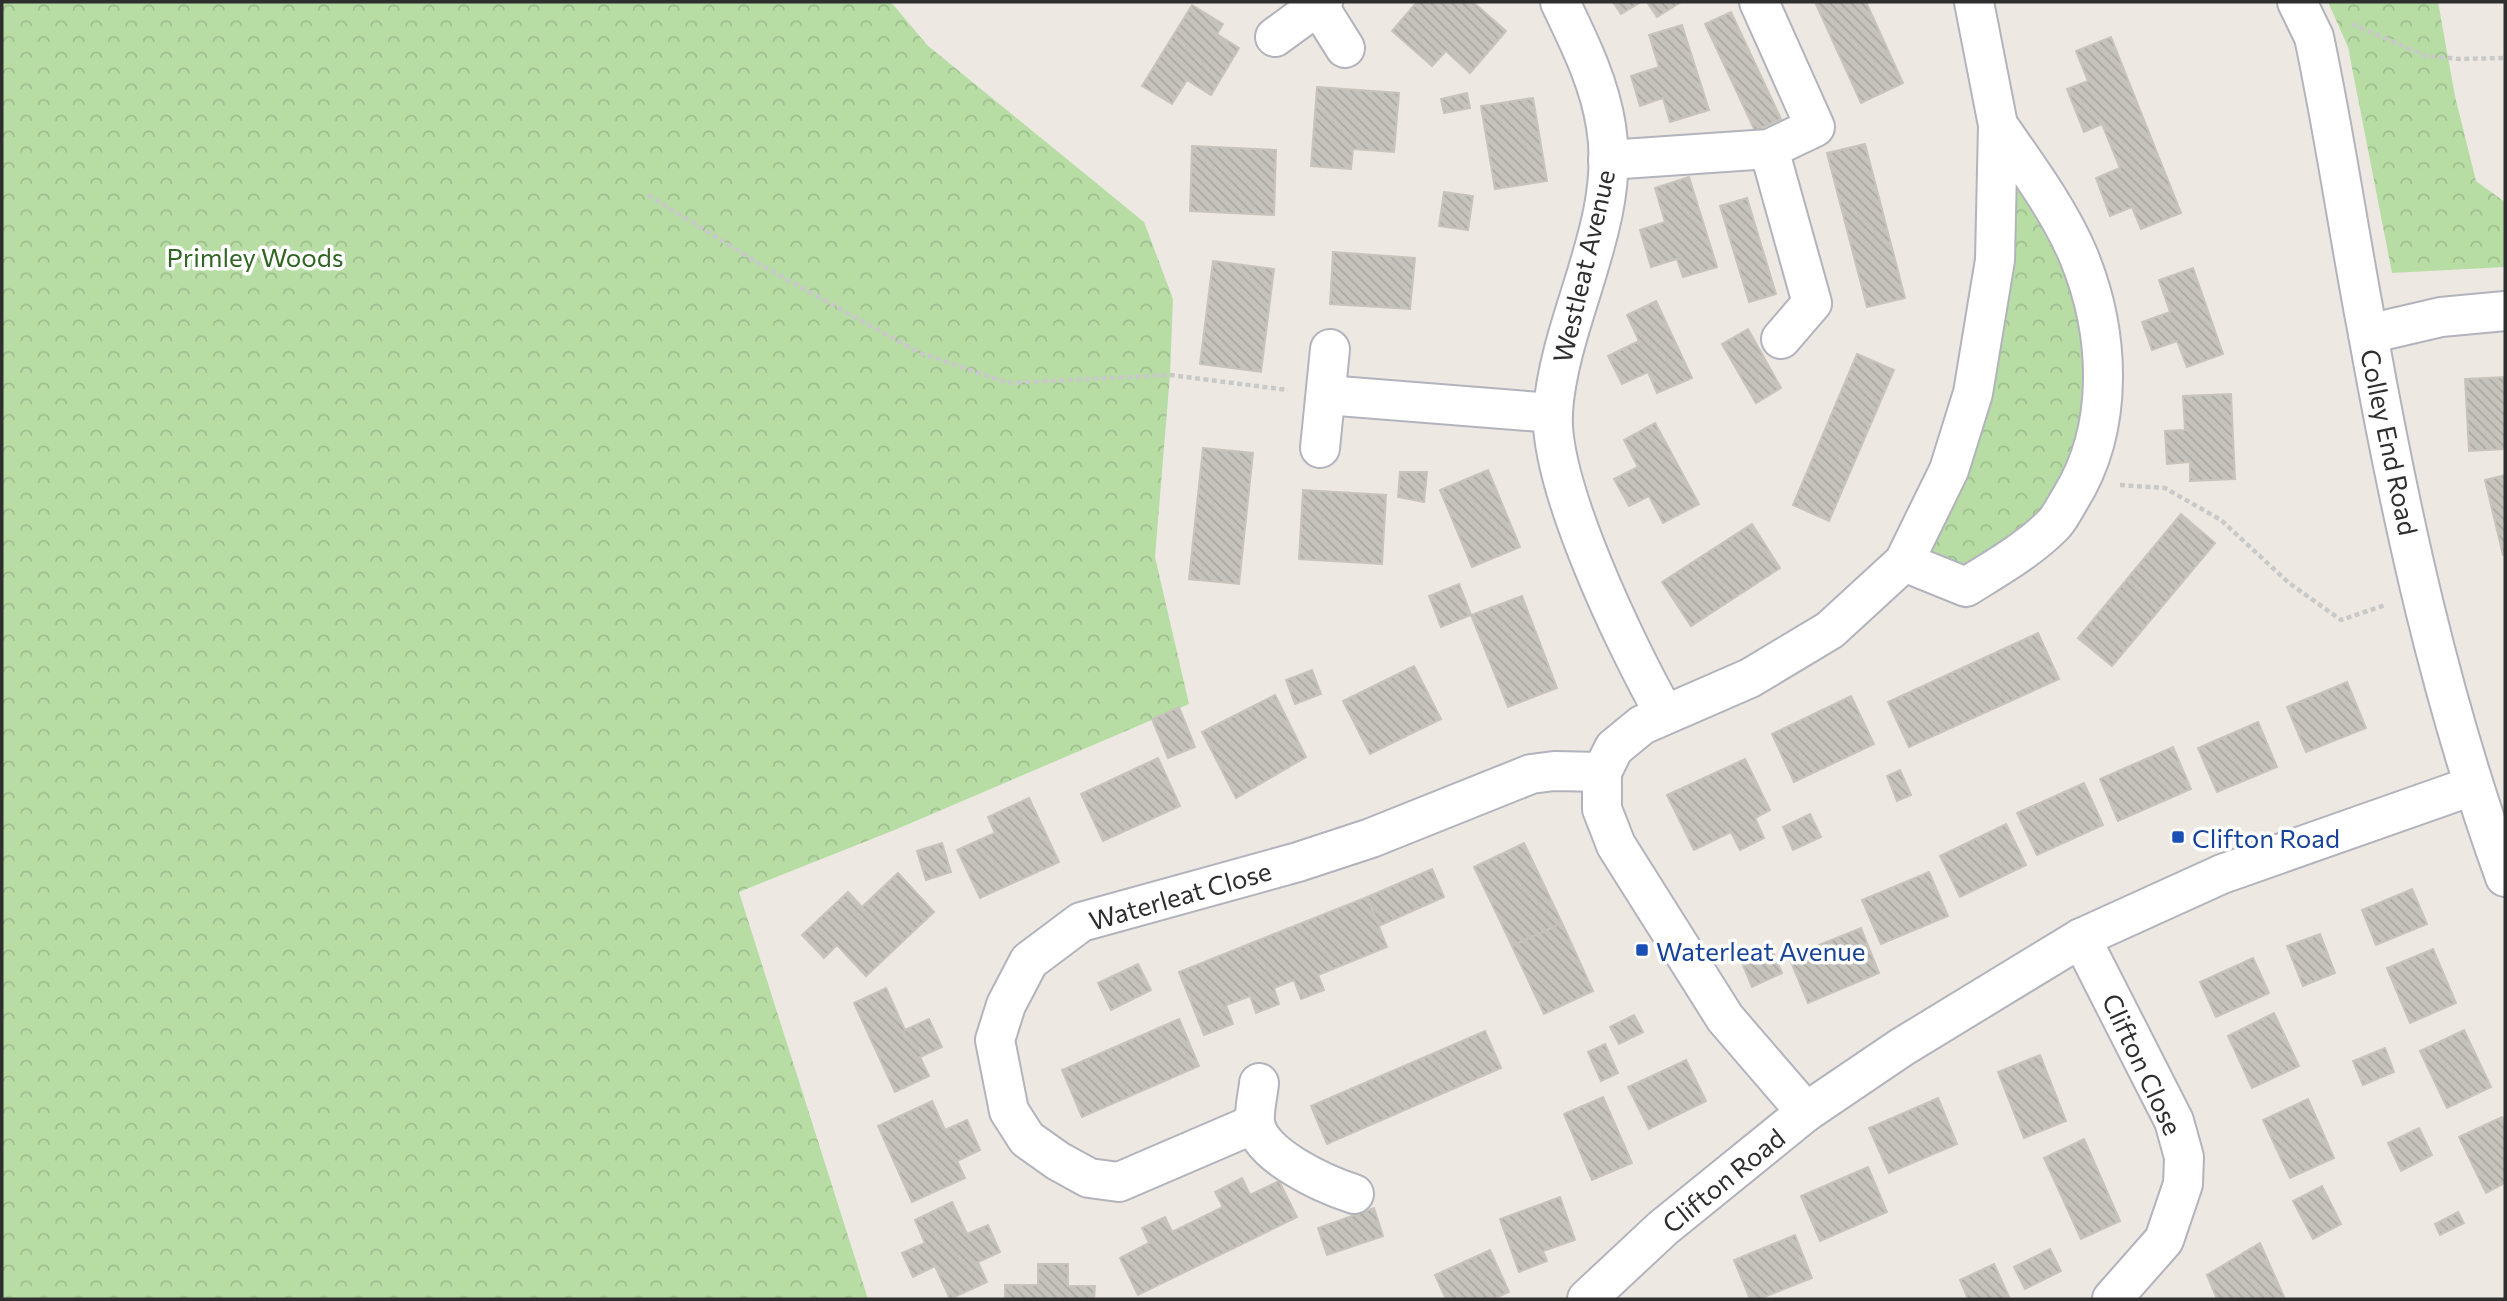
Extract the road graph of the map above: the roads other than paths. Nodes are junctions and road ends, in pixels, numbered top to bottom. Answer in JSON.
{"nodes":[{"id":1,"x":1560,"y":2,"type":"edge"},
{"id":2,"x":1759,"y":2,"type":"edge"},
{"id":3,"x":1974,"y":2,"type":"edge"},
{"id":4,"x":1321,"y":3,"type":"edge"},
{"id":5,"x":2298,"y":4,"type":"edge"},
{"id":6,"x":1275,"y":37,"type":"dead end"},
{"id":7,"x":1345,"y":48,"type":"dead end"},
{"id":8,"x":1998,"y":125,"type":"junction"},
{"id":9,"x":1769,"y":149,"type":"junction"},
{"id":10,"x":1608,"y":160,"type":"junction"},
{"id":11,"x":2505,"y":310,"type":"edge"},
{"id":12,"x":2368,"y":334,"type":"junction"},
{"id":13,"x":1781,"y":340,"type":"dead end"},
{"id":14,"x":1331,"y":349,"type":"dead end"},
{"id":15,"x":1326,"y":395,"type":"junction"},
{"id":16,"x":1553,"y":413,"type":"junction"},
{"id":17,"x":1320,"y":448,"type":"dead end"},
{"id":18,"x":1904,"y":562,"type":"junction"},
{"id":19,"x":1664,"y":713,"type":"junction"},
{"id":20,"x":1602,"y":772,"type":"junction"},
{"id":21,"x":2472,"y":786,"type":"junction"},
{"id":22,"x":2505,"y":877,"type":"edge"},
{"id":23,"x":2081,"y":938,"type":"junction"},
{"id":24,"x":1259,"y":1083,"type":"dead end"},
{"id":25,"x":1806,"y":1112,"type":"junction"},
{"id":26,"x":1254,"y":1124,"type":"junction"},
{"id":27,"x":1354,"y":1194,"type":"dead end"},
{"id":28,"x":1587,"y":1299,"type":"edge"},
{"id":29,"x":2112,"y":1299,"type":"edge"}],
"edges":[{"from":1,"to":10,"type":"street","name":"Westleat Avenue"},
{"from":2,"to":9,"type":"street"},
{"from":3,"to":8,"type":"street"},
{"from":4,"to":6,"type":"street"},
{"from":4,"to":7,"type":"street"},
{"from":5,"to":12,"type":"street","name":"Colley End Road"},
{"from":8,"to":18,"type":"street"},
{"from":8,"to":18,"type":"street"},
{"from":9,"to":10,"type":"street"},
{"from":9,"to":13,"type":"street"},
{"from":10,"to":16,"type":"street","name":"Westleat Avenue"},
{"from":11,"to":12,"type":"street"},
{"from":12,"to":21,"type":"street","name":"Colley End Road"},
{"from":14,"to":15,"type":"street"},
{"from":15,"to":16,"type":"street"},
{"from":15,"to":17,"type":"street"},
{"from":16,"to":19,"type":"street","name":"Westleat Avenue"},
{"from":18,"to":19,"type":"street"},
{"from":19,"to":20,"type":"street"},
{"from":20,"to":25,"type":"street"},
{"from":20,"to":26,"type":"street","name":"Waterleat Close"},
{"from":21,"to":22,"type":"street","name":"Colley End Road"},
{"from":21,"to":23,"type":"street","name":"Clifton Road"},
{"from":23,"to":25,"type":"street","name":"Clifton Road"},
{"from":23,"to":29,"type":"street","name":"Clifton Close"},
{"from":24,"to":26,"type":"street"},
{"from":25,"to":28,"type":"street","name":"Clifton Road"},
{"from":26,"to":27,"type":"street"}]}
